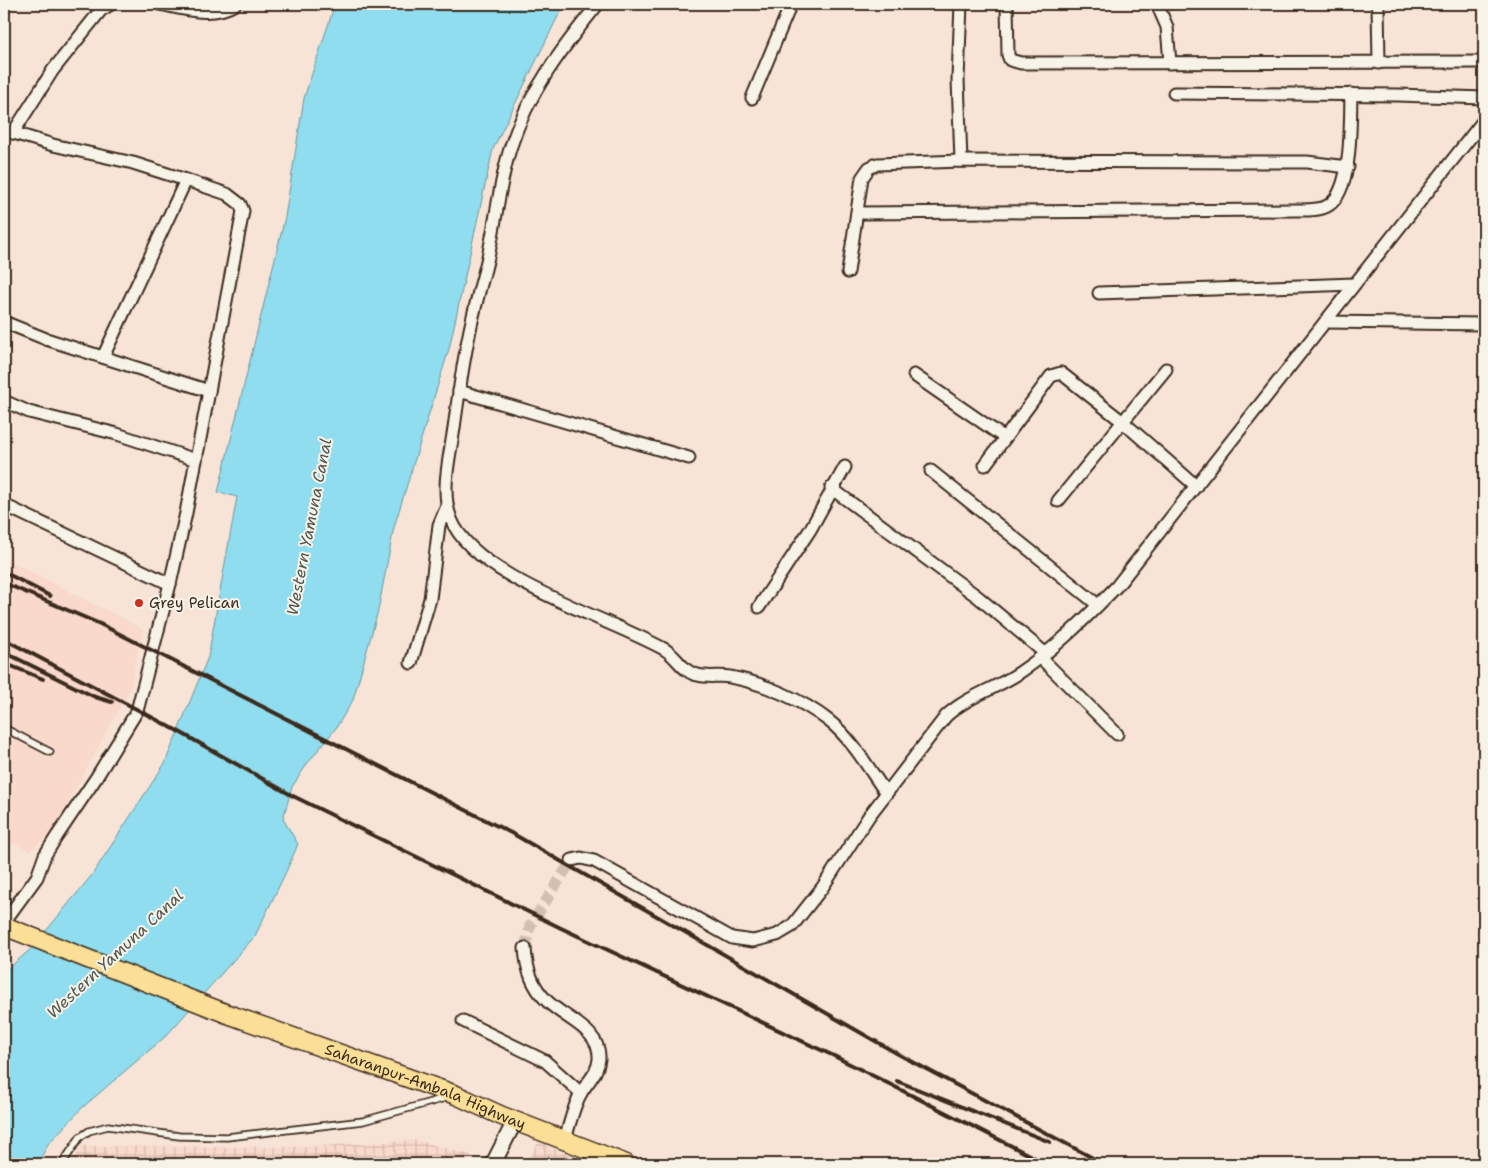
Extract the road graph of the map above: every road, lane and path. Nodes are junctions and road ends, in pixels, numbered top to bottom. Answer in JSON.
{"nodes":[{"id":1,"x":111,"y":4,"type":"edge"},
{"id":2,"x":159,"y":4,"type":"edge"},
{"id":3,"x":235,"y":4,"type":"edge"},
{"id":4,"x":598,"y":4,"type":"edge"},
{"id":5,"x":791,"y":4,"type":"edge"},
{"id":6,"x":961,"y":4,"type":"edge"},
{"id":7,"x":1007,"y":4,"type":"edge"},
{"id":8,"x":1158,"y":4,"type":"edge"},
{"id":9,"x":1378,"y":4,"type":"edge"},
{"id":10,"x":1484,"y":62,"type":"edge"},
{"id":11,"x":1170,"y":63,"type":"junction"},
{"id":12,"x":1379,"y":63,"type":"junction"},
{"id":13,"x":1174,"y":93,"type":"dead end"},
{"id":14,"x":1351,"y":94,"type":"junction"},
{"id":15,"x":752,"y":98,"type":"dead end"},
{"id":16,"x":1484,"y":98,"type":"edge"},
{"id":17,"x":1484,"y":120,"type":"edge"},
{"id":18,"x":8,"y":132,"type":"edge"},
{"id":19,"x":961,"y":161,"type":"junction"},
{"id":20,"x":1348,"y":167,"type":"junction"},
{"id":21,"x":186,"y":180,"type":"junction"},
{"id":22,"x":857,"y":213,"type":"junction"},
{"id":23,"x":848,"y":272,"type":"dead end"},
{"id":24,"x":1354,"y":284,"type":"junction"},
{"id":25,"x":1099,"y":293,"type":"dead end"},
{"id":26,"x":4,"y":322,"type":"edge"},
{"id":27,"x":1325,"y":322,"type":"junction"},
{"id":28,"x":1484,"y":324,"type":"edge"},
{"id":29,"x":103,"y":358,"type":"junction"},
{"id":30,"x":1166,"y":369,"type":"dead end"},
{"id":31,"x":914,"y":375,"type":"dead end"},
{"id":32,"x":209,"y":391,"type":"junction"},
{"id":33,"x":459,"y":391,"type":"junction"},
{"id":34,"x":4,"y":401,"type":"edge"},
{"id":35,"x":1123,"y":422,"type":"junction"},
{"id":36,"x":1005,"y":438,"type":"junction"},
{"id":37,"x":689,"y":458,"type":"dead end"},
{"id":38,"x":196,"y":460,"type":"junction"},
{"id":39,"x":984,"y":465,"type":"dead end"},
{"id":40,"x":845,"y":467,"type":"dead end"},
{"id":41,"x":931,"y":471,"type":"dead end"},
{"id":42,"x":1196,"y":486,"type":"junction"},
{"id":43,"x":832,"y":488,"type":"junction"},
{"id":44,"x":1058,"y":501,"type":"dead end"},
{"id":45,"x":4,"y":505,"type":"edge"},
{"id":46,"x":447,"y":506,"type":"junction"},
{"id":47,"x":170,"y":584,"type":"junction"},
{"id":48,"x":1098,"y":605,"type":"junction"},
{"id":49,"x":759,"y":607,"type":"dead end"},
{"id":50,"x":1043,"y":656,"type":"junction"},
{"id":51,"x":411,"y":662,"type":"dead end"},
{"id":52,"x":4,"y":728,"type":"edge"},
{"id":53,"x":1117,"y":734,"type":"dead end"},
{"id":54,"x":50,"y":752,"type":"dead end"},
{"id":55,"x":886,"y":793,"type":"junction"},
{"id":56,"x":572,"y":860,"type":"dead end"},
{"id":57,"x":4,"y":922,"type":"edge"},
{"id":58,"x":4,"y":926,"type":"edge"},
{"id":59,"x":525,"y":948,"type":"tunnel mouth"},
{"id":60,"x":463,"y":1021,"type":"dead end"},
{"id":61,"x":581,"y":1093,"type":"junction"},
{"id":62,"x":456,"y":1095,"type":"junction"},
{"id":63,"x":515,"y":1121,"type":"junction"},
{"id":64,"x":565,"y":1140,"type":"junction"},
{"id":65,"x":62,"y":1164,"type":"edge"},
{"id":66,"x":493,"y":1164,"type":"edge"},
{"id":67,"x":626,"y":1164,"type":"edge"}],
"edges":[{"from":1,"to":18,"type":"street"},
{"from":2,"to":3,"type":"street"},
{"from":4,"to":33,"type":"street"},
{"from":5,"to":15,"type":"street"},
{"from":6,"to":19,"type":"street"},
{"from":7,"to":11,"type":"street"},
{"from":8,"to":11,"type":"street"},
{"from":9,"to":12,"type":"street"},
{"from":10,"to":12,"type":"street"},
{"from":11,"to":12,"type":"street"},
{"from":13,"to":14,"type":"street"},
{"from":14,"to":16,"type":"street"},
{"from":14,"to":20,"type":"street"},
{"from":17,"to":24,"type":"street"},
{"from":18,"to":21,"type":"street"},
{"from":19,"to":20,"type":"street"},
{"from":19,"to":22,"type":"street"},
{"from":20,"to":22,"type":"street"},
{"from":21,"to":29,"type":"street"},
{"from":21,"to":32,"type":"street"},
{"from":22,"to":23,"type":"street"},
{"from":24,"to":25,"type":"street"},
{"from":24,"to":27,"type":"street"},
{"from":26,"to":29,"type":"street"},
{"from":27,"to":28,"type":"street"},
{"from":27,"to":42,"type":"street"},
{"from":29,"to":32,"type":"street"},
{"from":30,"to":35,"type":"street"},
{"from":31,"to":36,"type":"street"},
{"from":32,"to":38,"type":"street"},
{"from":33,"to":37,"type":"street"},
{"from":33,"to":46,"type":"street"},
{"from":34,"to":38,"type":"street"},
{"from":35,"to":36,"type":"street"},
{"from":35,"to":42,"type":"street"},
{"from":35,"to":44,"type":"street"},
{"from":36,"to":39,"type":"street"},
{"from":38,"to":47,"type":"street"},
{"from":40,"to":43,"type":"street"},
{"from":41,"to":48,"type":"street"},
{"from":42,"to":48,"type":"street"},
{"from":43,"to":49,"type":"street"},
{"from":43,"to":50,"type":"street"},
{"from":45,"to":47,"type":"street"},
{"from":46,"to":51,"type":"street"},
{"from":46,"to":55,"type":"street"},
{"from":47,"to":57,"type":"street"},
{"from":48,"to":50,"type":"street"},
{"from":50,"to":53,"type":"street"},
{"from":50,"to":55,"type":"street"},
{"from":52,"to":54,"type":"lane"},
{"from":55,"to":56,"type":"street"},
{"from":58,"to":62,"type":"main road","name":"Saharanpur-Ambala Highway"},
{"from":59,"to":61,"type":"street"},
{"from":60,"to":61,"type":"street"},
{"from":61,"to":64,"type":"street"},
{"from":62,"to":63,"type":"main road","name":"Saharanpur-Ambala Highway"},
{"from":62,"to":65,"type":"lane"},
{"from":63,"to":64,"type":"main road","name":"Saharanpur-Ambala Highway"},
{"from":63,"to":66,"type":"street"},
{"from":64,"to":67,"type":"main road","name":"Saharanpur-Ambala Highway"}]}
